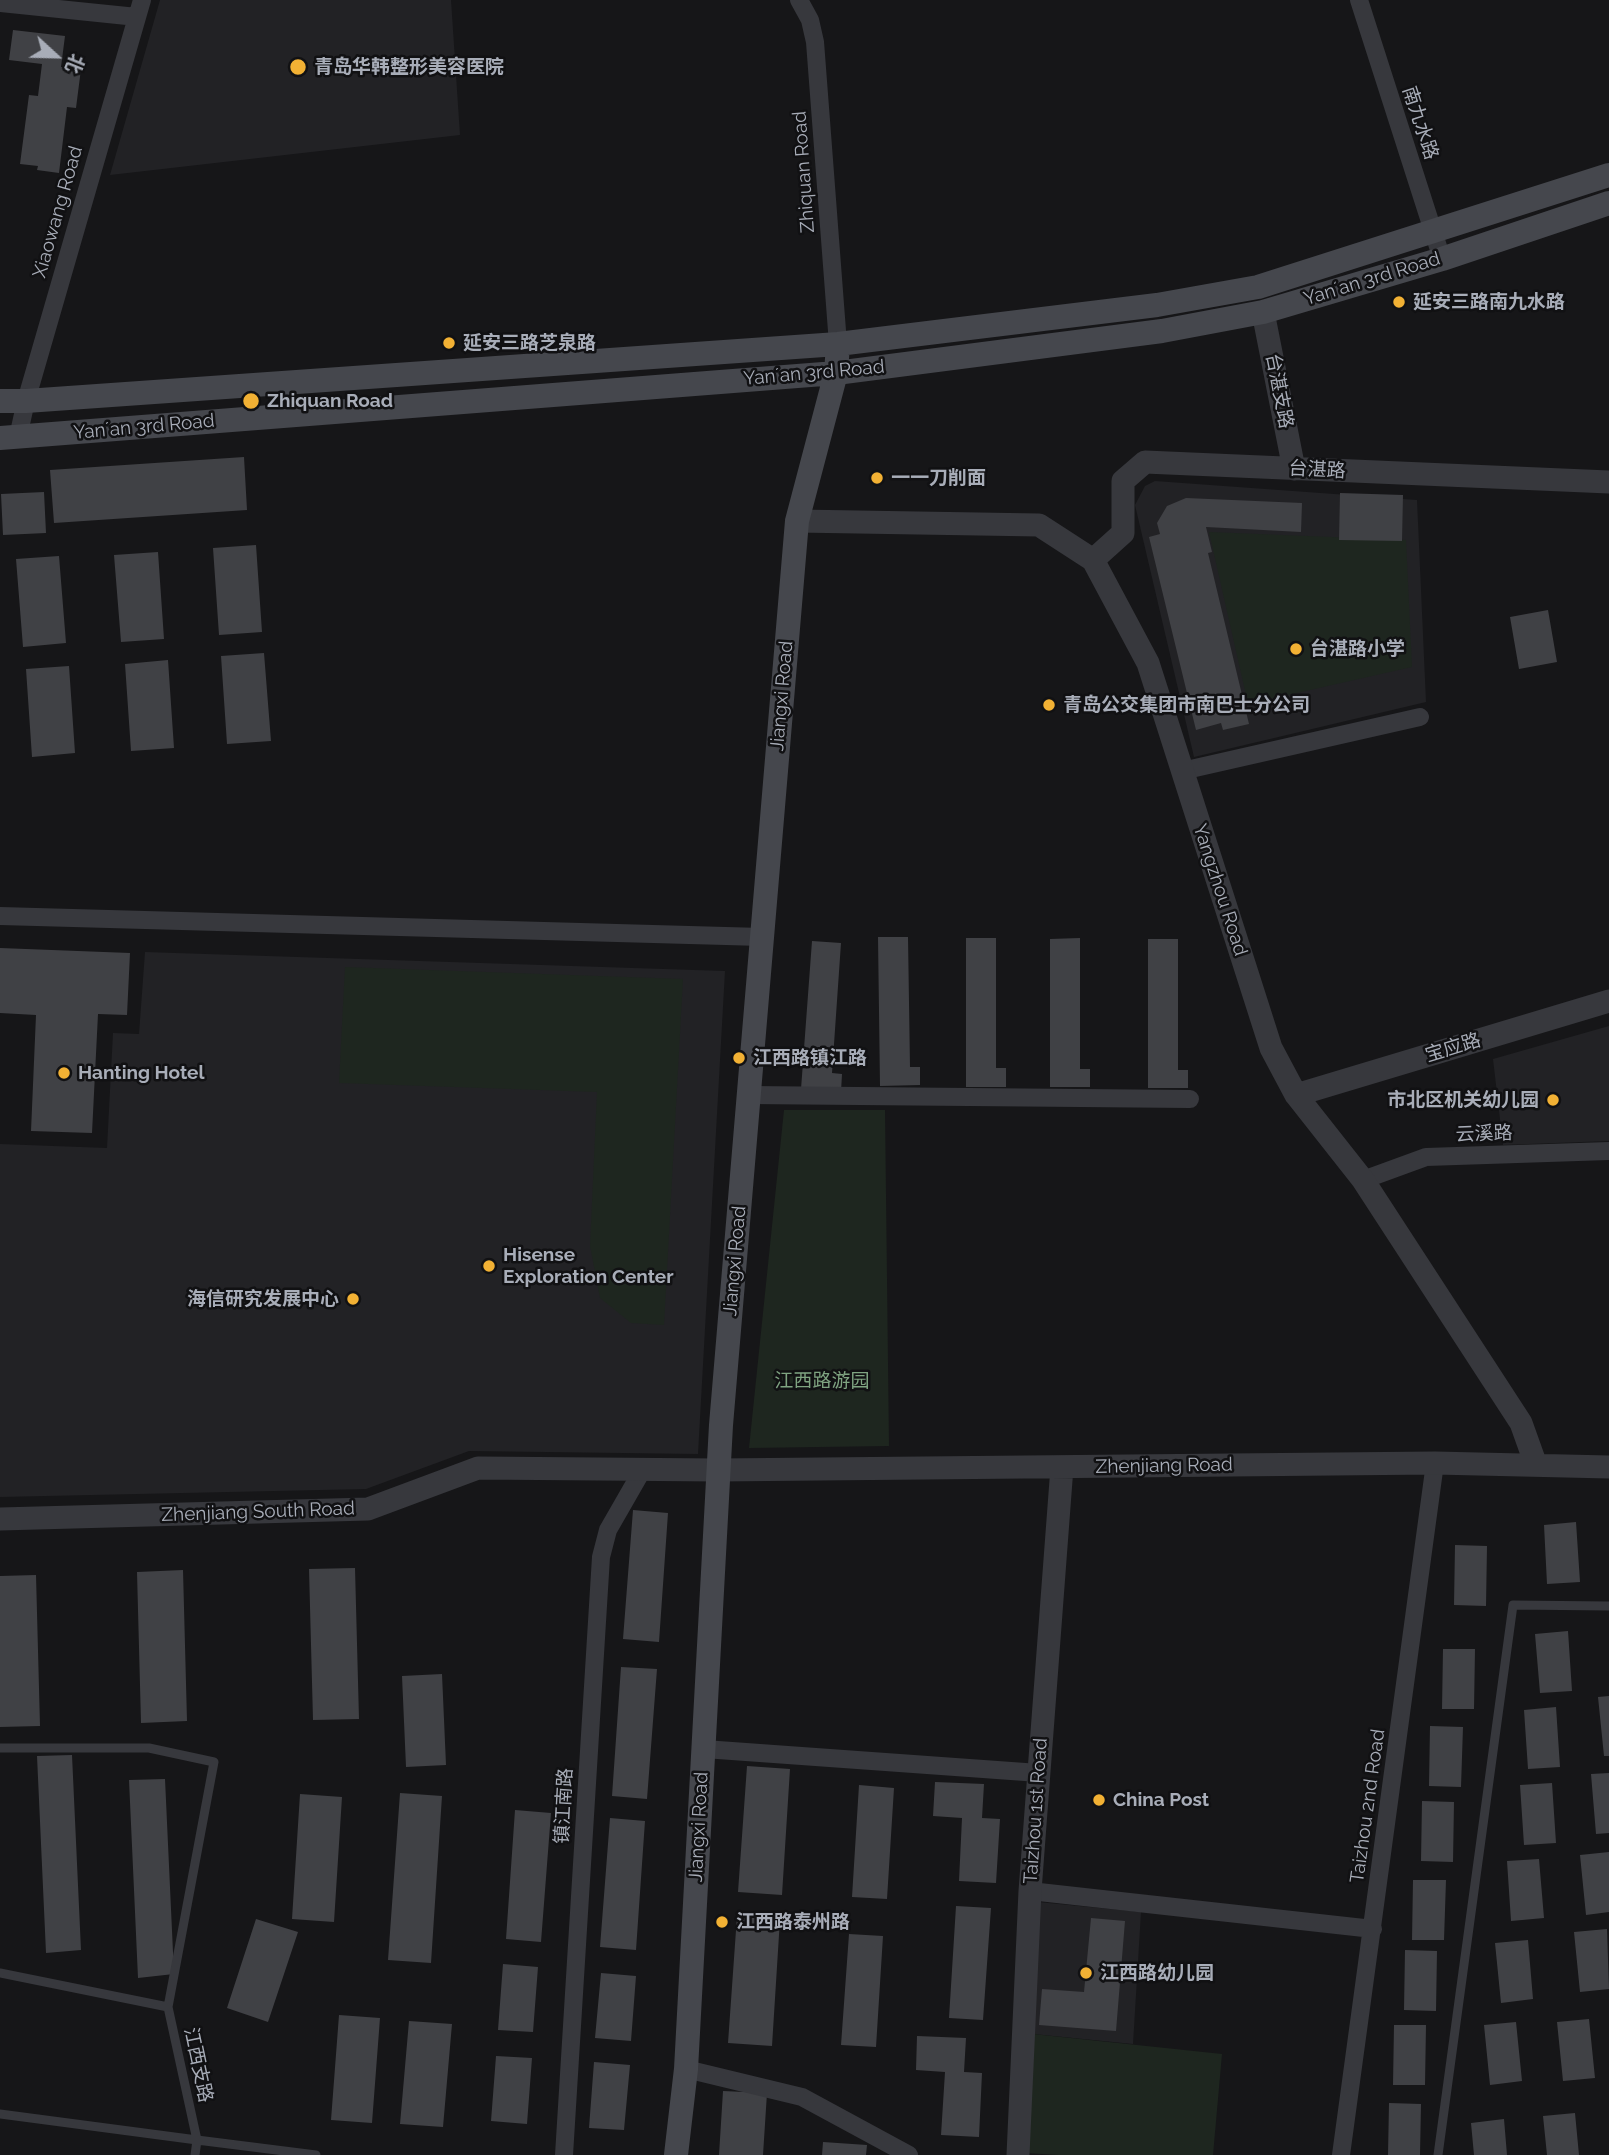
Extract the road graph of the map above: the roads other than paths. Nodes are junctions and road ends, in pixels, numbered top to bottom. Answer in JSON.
{"nodes":[{"id":1,"x":799,"y":0,"type":"edge"},
{"id":2,"x":1359,"y":0,"type":"edge"},
{"id":3,"x":0,"y":3,"type":"edge"},
{"id":4,"x":139,"y":8,"type":"edge"},
{"id":5,"x":1609,"y":175,"type":"edge"},
{"id":6,"x":1609,"y":203,"type":"edge"},
{"id":7,"x":1433,"y":232,"type":"junction"},
{"id":8,"x":1441,"y":259,"type":"junction"},
{"id":9,"x":1264,"y":312,"type":"junction"},
{"id":10,"x":838,"y":344,"type":"junction"},
{"id":11,"x":836,"y":373,"type":"junction"},
{"id":12,"x":0,"y":401,"type":"edge"},
{"id":13,"x":26,"y":401,"type":"junction"},
{"id":14,"x":9,"y":437,"type":"edge"},
{"id":15,"x":1294,"y":469,"type":"junction"},
{"id":16,"x":1609,"y":481,"type":"edge"},
{"id":17,"x":797,"y":521,"type":"junction"},
{"id":18,"x":1093,"y":560,"type":"junction"},
{"id":19,"x":1420,"y":717,"type":"dead end"},
{"id":20,"x":1182,"y":771,"type":"junction"},
{"id":21,"x":0,"y":916,"type":"edge"},
{"id":22,"x":762,"y":937,"type":"junction"},
{"id":23,"x":1609,"y":1001,"type":"edge"},
{"id":24,"x":748,"y":1095,"type":"junction"},
{"id":25,"x":1296,"y":1095,"type":"junction"},
{"id":26,"x":1190,"y":1098,"type":"dead end"},
{"id":27,"x":1609,"y":1151,"type":"edge"},
{"id":28,"x":1363,"y":1180,"type":"junction"},
{"id":29,"x":1436,"y":1463,"type":"junction"},
{"id":30,"x":1536,"y":1465,"type":"junction"},
{"id":31,"x":1062,"y":1467,"type":"junction"},
{"id":32,"x":1609,"y":1467,"type":"edge"},
{"id":33,"x":643,"y":1469,"type":"junction"},
{"id":34,"x":718,"y":1470,"type":"junction"},
{"id":35,"x":0,"y":1519,"type":"edge"},
{"id":36,"x":1609,"y":1605,"type":"edge"},
{"id":37,"x":0,"y":1748,"type":"edge"},
{"id":38,"x":704,"y":1749,"type":"junction"},
{"id":39,"x":1039,"y":1773,"type":"junction"},
{"id":40,"x":1030,"y":1891,"type":"junction"},
{"id":41,"x":1373,"y":1928,"type":"junction"},
{"id":42,"x":0,"y":1972,"type":"edge"},
{"id":43,"x":167,"y":2007,"type":"junction"},
{"id":44,"x":686,"y":2069,"type":"junction"},
{"id":45,"x":0,"y":2114,"type":"edge"},
{"id":46,"x":197,"y":2140,"type":"junction"},
{"id":47,"x":195,"y":2155,"type":"edge"},
{"id":48,"x":316,"y":2155,"type":"edge"},
{"id":49,"x":564,"y":2155,"type":"edge"},
{"id":50,"x":676,"y":2155,"type":"edge"},
{"id":51,"x":909,"y":2155,"type":"edge"},
{"id":52,"x":1018,"y":2155,"type":"edge"},
{"id":53,"x":1341,"y":2155,"type":"edge"},
{"id":54,"x":1438,"y":2155,"type":"edge"}],
"edges":[{"from":1,"to":10,"type":"street","name":"Zhiquan Road"},
{"from":2,"to":7,"type":"street","name":"南九水路"},
{"from":3,"to":4,"type":"street"},
{"from":4,"to":13,"type":"street","name":"Xiaowang Road"},
{"from":5,"to":7,"type":"main road","name":"Yan´an 3rd Road"},
{"from":6,"to":8,"type":"main road","name":"Yan´an 3rd Road"},
{"from":7,"to":8,"type":"street","name":"南九水路"},
{"from":7,"to":10,"type":"main road","name":"Yan´an 3rd Road"},
{"from":8,"to":9,"type":"main road","name":"Yan´an 3rd Road"},
{"from":9,"to":11,"type":"main road","name":"Yan´an 3rd Road"},
{"from":9,"to":15,"type":"street","name":"台湛支路"},
{"from":10,"to":11,"type":"main road","name":"Jiangxi Road"},
{"from":10,"to":13,"type":"main road","name":"Yan´an 3rd Road"},
{"from":11,"to":14,"type":"main road","name":"Yan´an 3rd Road"},
{"from":11,"to":17,"type":"main road","name":"Jiangxi Road"},
{"from":12,"to":13,"type":"main road","name":"Yan´an 3rd Road"},
{"from":13,"to":14,"type":"street","name":"Xiaowang Road"},
{"from":15,"to":16,"type":"street","name":"台湛路"},
{"from":15,"to":18,"type":"street","name":"台湛路"},
{"from":17,"to":18,"type":"street","name":"Yangzhou Road"},
{"from":17,"to":22,"type":"main road","name":"Jiangxi Road"},
{"from":18,"to":20,"type":"street","name":"Yangzhou Road"},
{"from":19,"to":20,"type":"street"},
{"from":20,"to":25,"type":"street","name":"Yangzhou Road"},
{"from":21,"to":22,"type":"street"},
{"from":22,"to":24,"type":"main road","name":"Jiangxi Road"},
{"from":23,"to":25,"type":"street","name":"宝应路"},
{"from":24,"to":26,"type":"street"},
{"from":24,"to":34,"type":"main road","name":"Jiangxi Road"},
{"from":25,"to":28,"type":"street","name":"Yangzhou Road"},
{"from":27,"to":28,"type":"street","name":"云溪路"},
{"from":28,"to":30,"type":"street","name":"Yangzhou Road"},
{"from":29,"to":30,"type":"street","name":"Zhenjiang Road"},
{"from":29,"to":31,"type":"street","name":"Zhenjiang Road"},
{"from":29,"to":41,"type":"street","name":"Taizhou 2nd Road"},
{"from":30,"to":32,"type":"street","name":"Zhenjiang Road"},
{"from":31,"to":34,"type":"street","name":"Zhenjiang Road"},
{"from":31,"to":39,"type":"street","name":"Taizhou 1st Road"},
{"from":33,"to":34,"type":"street","name":"Zhenjiang South Road"},
{"from":33,"to":35,"type":"street","name":"Zhenjiang South Road"},
{"from":33,"to":49,"type":"street","name":"镇江南路"},
{"from":34,"to":38,"type":"main road","name":"Jiangxi Road"},
{"from":36,"to":54,"type":"lane"},
{"from":37,"to":43,"type":"lane"},
{"from":38,"to":39,"type":"street"},
{"from":38,"to":44,"type":"main road","name":"Jiangxi Road"},
{"from":39,"to":40,"type":"street","name":"Taizhou 1st Road"},
{"from":40,"to":41,"type":"street"},
{"from":40,"to":52,"type":"street","name":"Taizhou 1st Road"},
{"from":41,"to":53,"type":"street","name":"Taizhou 2nd Road"},
{"from":42,"to":43,"type":"lane","name":"江西支路"},
{"from":43,"to":46,"type":"lane","name":"江西支路"},
{"from":44,"to":50,"type":"main road","name":"Jiangxi Road"},
{"from":44,"to":51,"type":"street"},
{"from":45,"to":46,"type":"lane"},
{"from":46,"to":47,"type":"lane"},
{"from":46,"to":48,"type":"lane"}]}
